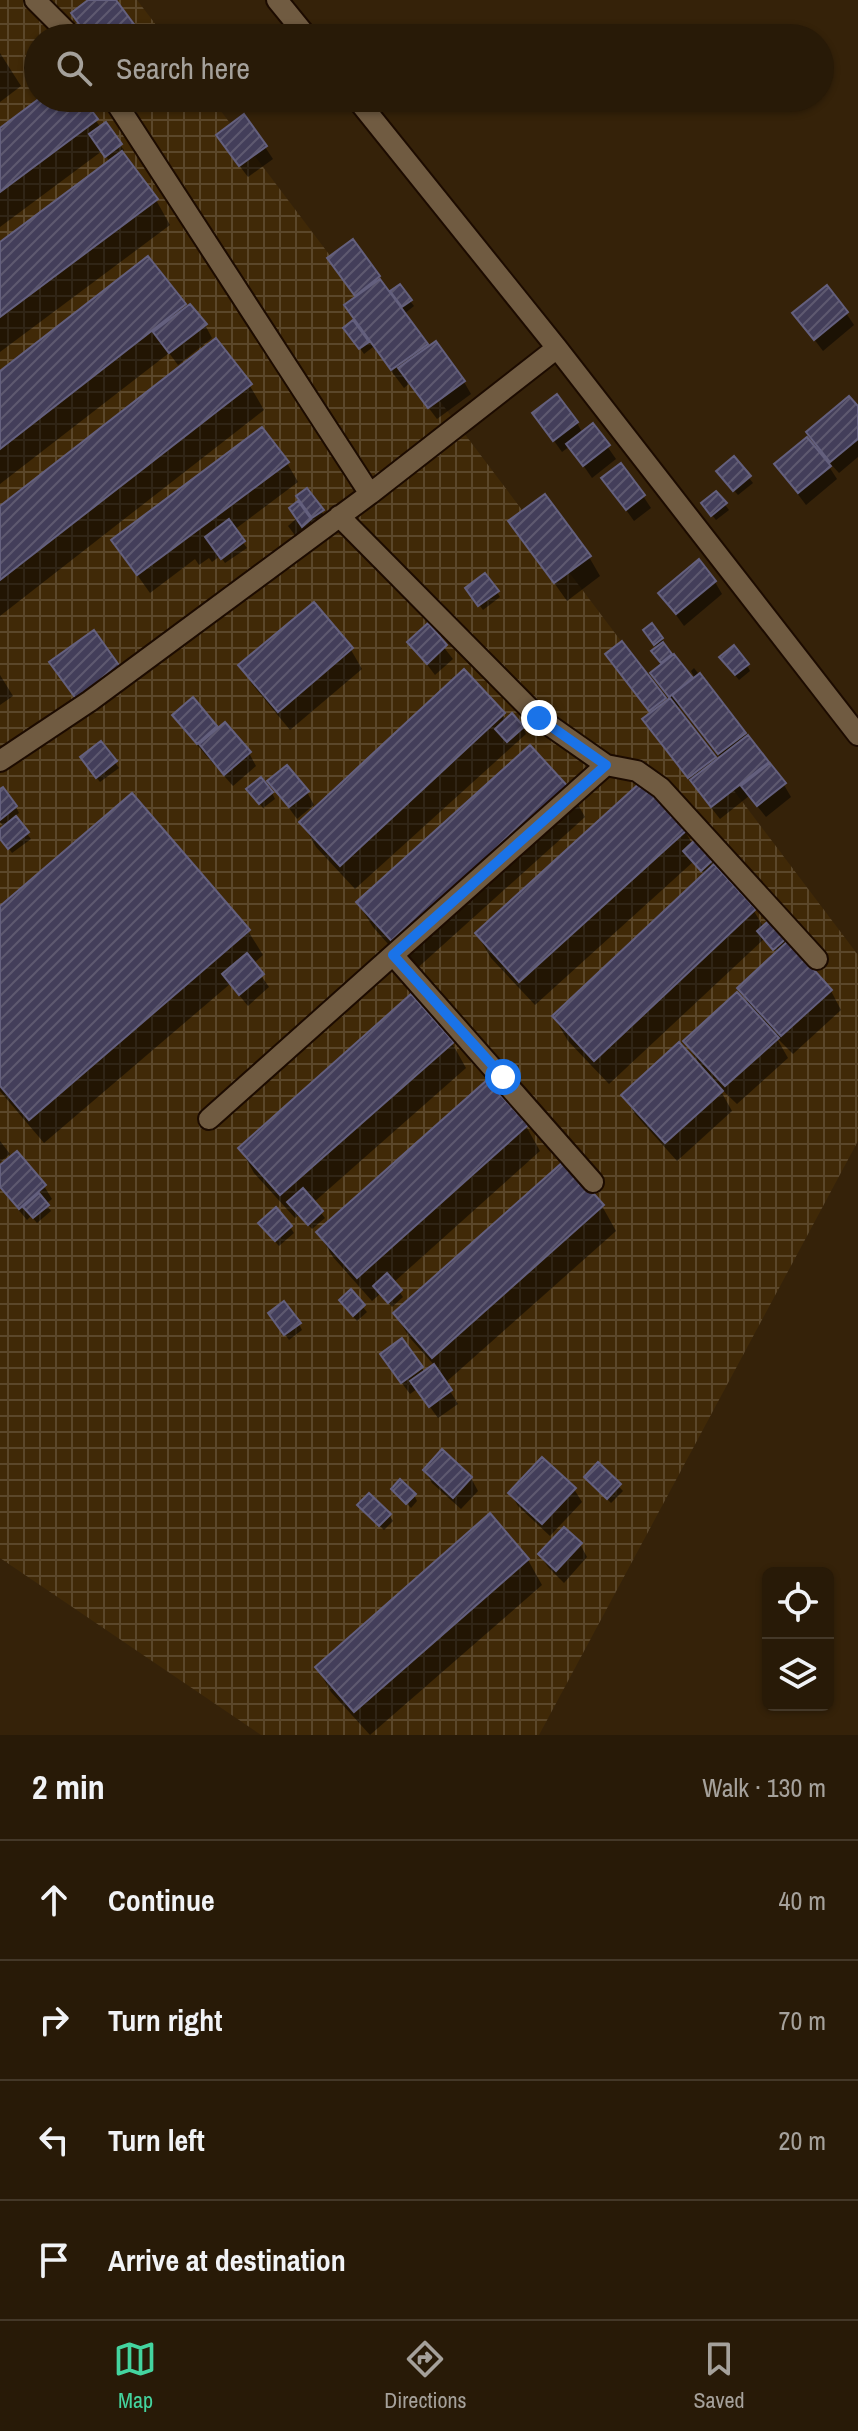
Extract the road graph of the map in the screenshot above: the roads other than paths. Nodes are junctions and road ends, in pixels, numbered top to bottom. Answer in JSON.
{"nodes":[{"id":1,"x":35,"y":0,"type":"edge"},
{"id":2,"x":277,"y":0,"type":"edge"},
{"id":3,"x":59,"y":24,"type":"edge"},
{"id":4,"x":297,"y":24,"type":"edge"},
{"id":5,"x":122,"y":112,"type":"edge"},
{"id":6,"x":367,"y":112,"type":"edge"},
{"id":7,"x":557,"y":348,"type":"junction"},
{"id":8,"x":370,"y":494,"type":"junction"},
{"id":9,"x":339,"y":516,"type":"junction"},
{"id":10,"x":858,"y":735,"type":"edge"},
{"id":11,"x":1,"y":760,"type":"edge"},
{"id":12,"x":606,"y":765,"type":"junction"},
{"id":13,"x":393,"y":955,"type":"junction"},
{"id":14,"x":817,"y":959,"type":"dead end"},
{"id":15,"x":209,"y":1119,"type":"dead end"},
{"id":16,"x":593,"y":1182,"type":"dead end"}],
"edges":[{"from":1,"to":3,"type":"street"},
{"from":2,"to":4,"type":"street"},
{"from":5,"to":8,"type":"street"},
{"from":6,"to":7,"type":"street"},
{"from":7,"to":8,"type":"street"},
{"from":7,"to":10,"type":"street"},
{"from":8,"to":9,"type":"street"},
{"from":9,"to":11,"type":"street"},
{"from":9,"to":12,"type":"street"},
{"from":12,"to":13,"type":"street"},
{"from":12,"to":14,"type":"street"},
{"from":13,"to":15,"type":"street"},
{"from":13,"to":16,"type":"street"}]}
